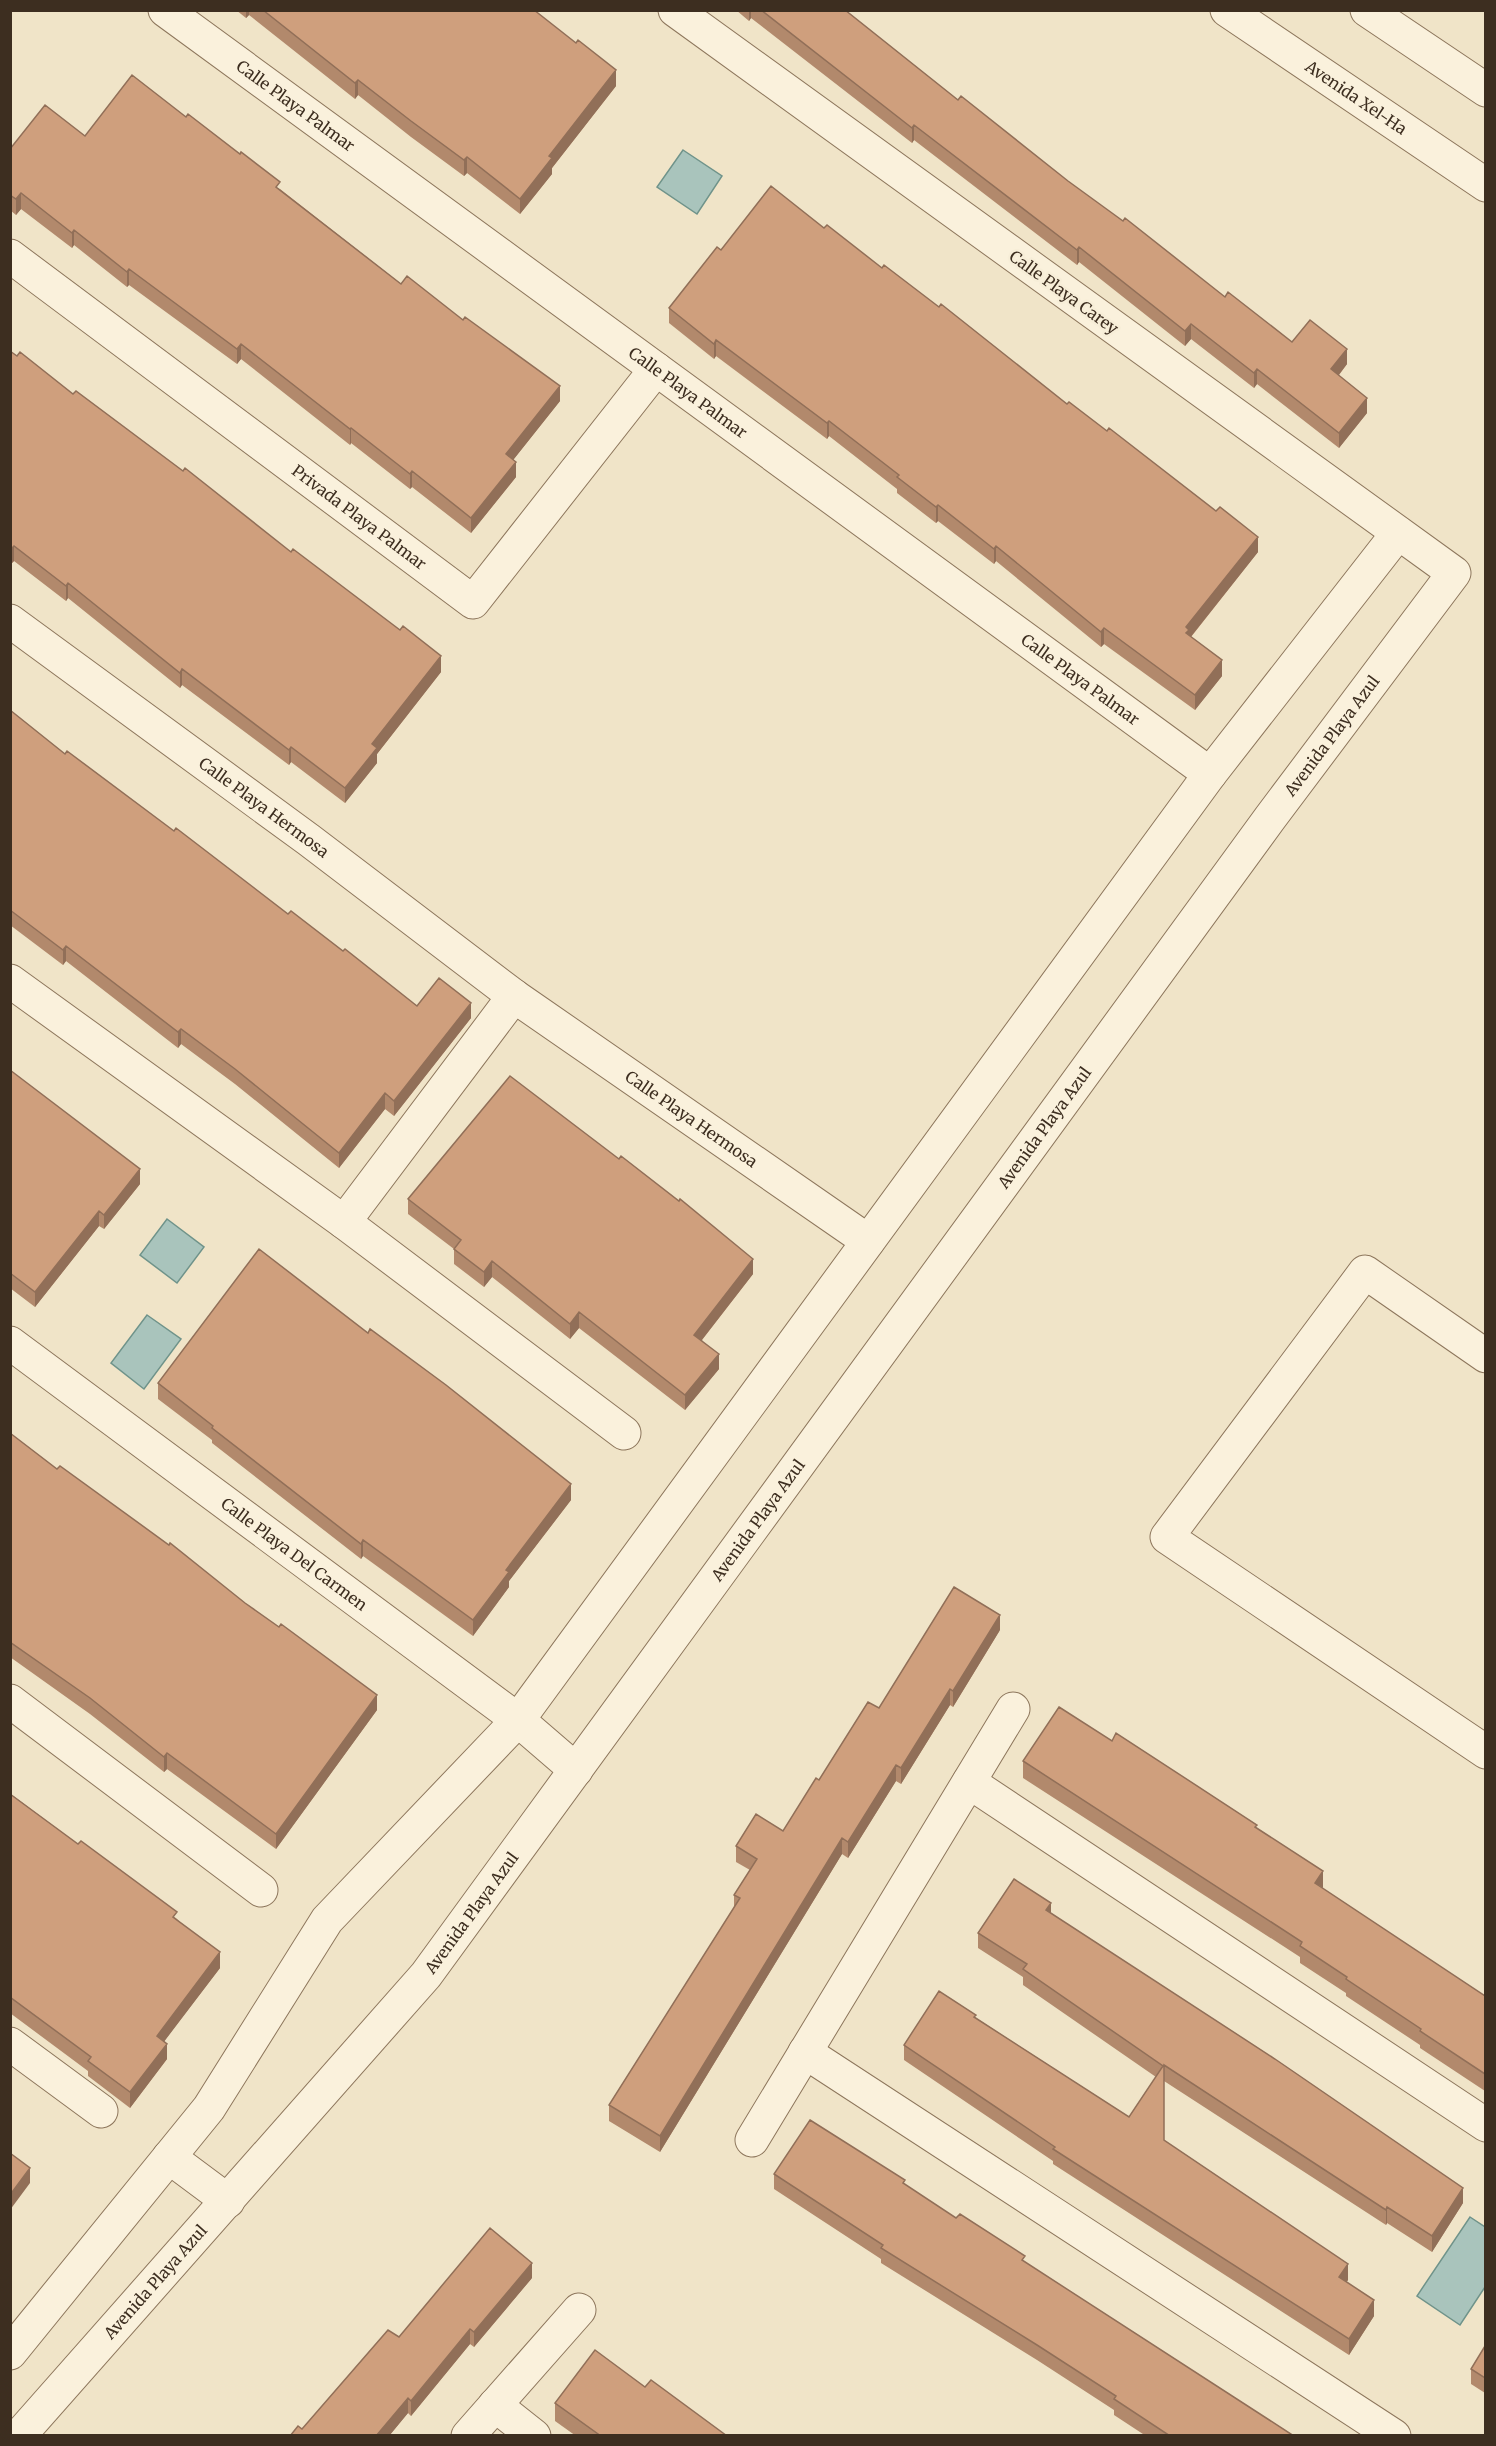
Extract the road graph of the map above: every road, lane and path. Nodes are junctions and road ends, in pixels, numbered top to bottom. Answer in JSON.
{"nodes":[{"id":1,"x":165,"y":10,"type":"edge"},
{"id":2,"x":675,"y":10,"type":"edge"},
{"id":3,"x":1227,"y":10,"type":"edge"},
{"id":4,"x":1367,"y":10,"type":"edge"},
{"id":5,"x":1485,"y":90,"type":"edge"},
{"id":6,"x":1485,"y":185,"type":"edge"},
{"id":7,"x":10,"y":256,"type":"edge"},
{"id":8,"x":656,"y":369,"type":"junction"},
{"id":9,"x":1398,"y":533,"type":"junction"},
{"id":10,"x":1454,"y":573,"type":"joint"},
{"id":11,"x":10,"y":621,"type":"edge"},
{"id":12,"x":1210,"y":774,"type":"junction"},
{"id":13,"x":10,"y":981,"type":"edge"},
{"id":14,"x":514,"y":996,"type":"junction"},
{"id":15,"x":344,"y":1222,"type":"junction"},
{"id":16,"x":868,"y":1241,"type":"junction"},
{"id":17,"x":10,"y":1343,"type":"edge"},
{"id":18,"x":1485,"y":1356,"type":"edge"},
{"id":19,"x":624,"y":1433,"type":"dead end"},
{"id":20,"x":10,"y":1701,"type":"edge"},
{"id":21,"x":1013,"y":1709,"type":"dead end"},
{"id":22,"x":518,"y":1720,"type":"junction"},
{"id":23,"x":1485,"y":1752,"type":"edge"},
{"id":24,"x":576,"y":1770,"type":"junction"},
{"id":25,"x":969,"y":1782,"type":"junction"},
{"id":26,"x":261,"y":1890,"type":"dead end"},
{"id":27,"x":10,"y":2044,"type":"edge"},
{"id":28,"x":806,"y":2052,"type":"junction"},
{"id":29,"x":100,"y":2111,"type":"dead end"},
{"id":30,"x":1485,"y":2125,"type":"edge"},
{"id":31,"x":752,"y":2140,"type":"dead end"},
{"id":32,"x":169,"y":2157,"type":"junction"},
{"id":33,"x":228,"y":2201,"type":"junction"},
{"id":34,"x":579,"y":2310,"type":"dead end"},
{"id":35,"x":10,"y":2353,"type":"edge"},
{"id":36,"x":495,"y":2405,"type":"junction"},
{"id":37,"x":19,"y":2436,"type":"edge"},
{"id":38,"x":468,"y":2436,"type":"edge"},
{"id":39,"x":534,"y":2436,"type":"edge"},
{"id":40,"x":1394,"y":2436,"type":"edge"}],
"edges":[{"from":1,"to":8,"type":"street","name":"Calle Playa Palmar"},
{"from":2,"to":9,"type":"street","name":"Calle Playa Carey"},
{"from":3,"to":6,"type":"street","name":"Avenida Xel-Ha"},
{"from":4,"to":5,"type":"street"},
{"from":7,"to":8,"type":"street","name":"Privada Playa Palmar"},
{"from":8,"to":12,"type":"street","name":"Calle Playa Palmar"},
{"from":9,"to":10,"type":"street","name":"Calle Playa Carey"},
{"from":9,"to":12,"type":"street"},
{"from":10,"to":24,"type":"street","name":"Avenida Playa Azul"},
{"from":11,"to":14,"type":"street","name":"Calle Playa Hermosa"},
{"from":12,"to":16,"type":"street"},
{"from":13,"to":15,"type":"street"},
{"from":14,"to":15,"type":"street"},
{"from":14,"to":16,"type":"street","name":"Calle Playa Hermosa"},
{"from":15,"to":19,"type":"street"},
{"from":16,"to":22,"type":"street"},
{"from":17,"to":22,"type":"street","name":"Calle Playa Del Carmen"},
{"from":18,"to":23,"type":"street"},
{"from":20,"to":26,"type":"street"},
{"from":21,"to":25,"type":"street"},
{"from":22,"to":24,"type":"street","name":"Calle Playa Del Carmen"},
{"from":22,"to":32,"type":"street"},
{"from":24,"to":33,"type":"street","name":"Avenida Playa Azul"},
{"from":25,"to":28,"type":"street"},
{"from":25,"to":30,"type":"street"},
{"from":27,"to":29,"type":"street"},
{"from":28,"to":31,"type":"street"},
{"from":28,"to":40,"type":"street"},
{"from":32,"to":33,"type":"street"},
{"from":32,"to":35,"type":"street"},
{"from":33,"to":37,"type":"street","name":"Avenida Playa Azul"},
{"from":34,"to":36,"type":"street"},
{"from":36,"to":38,"type":"street"},
{"from":36,"to":39,"type":"street"}]}
